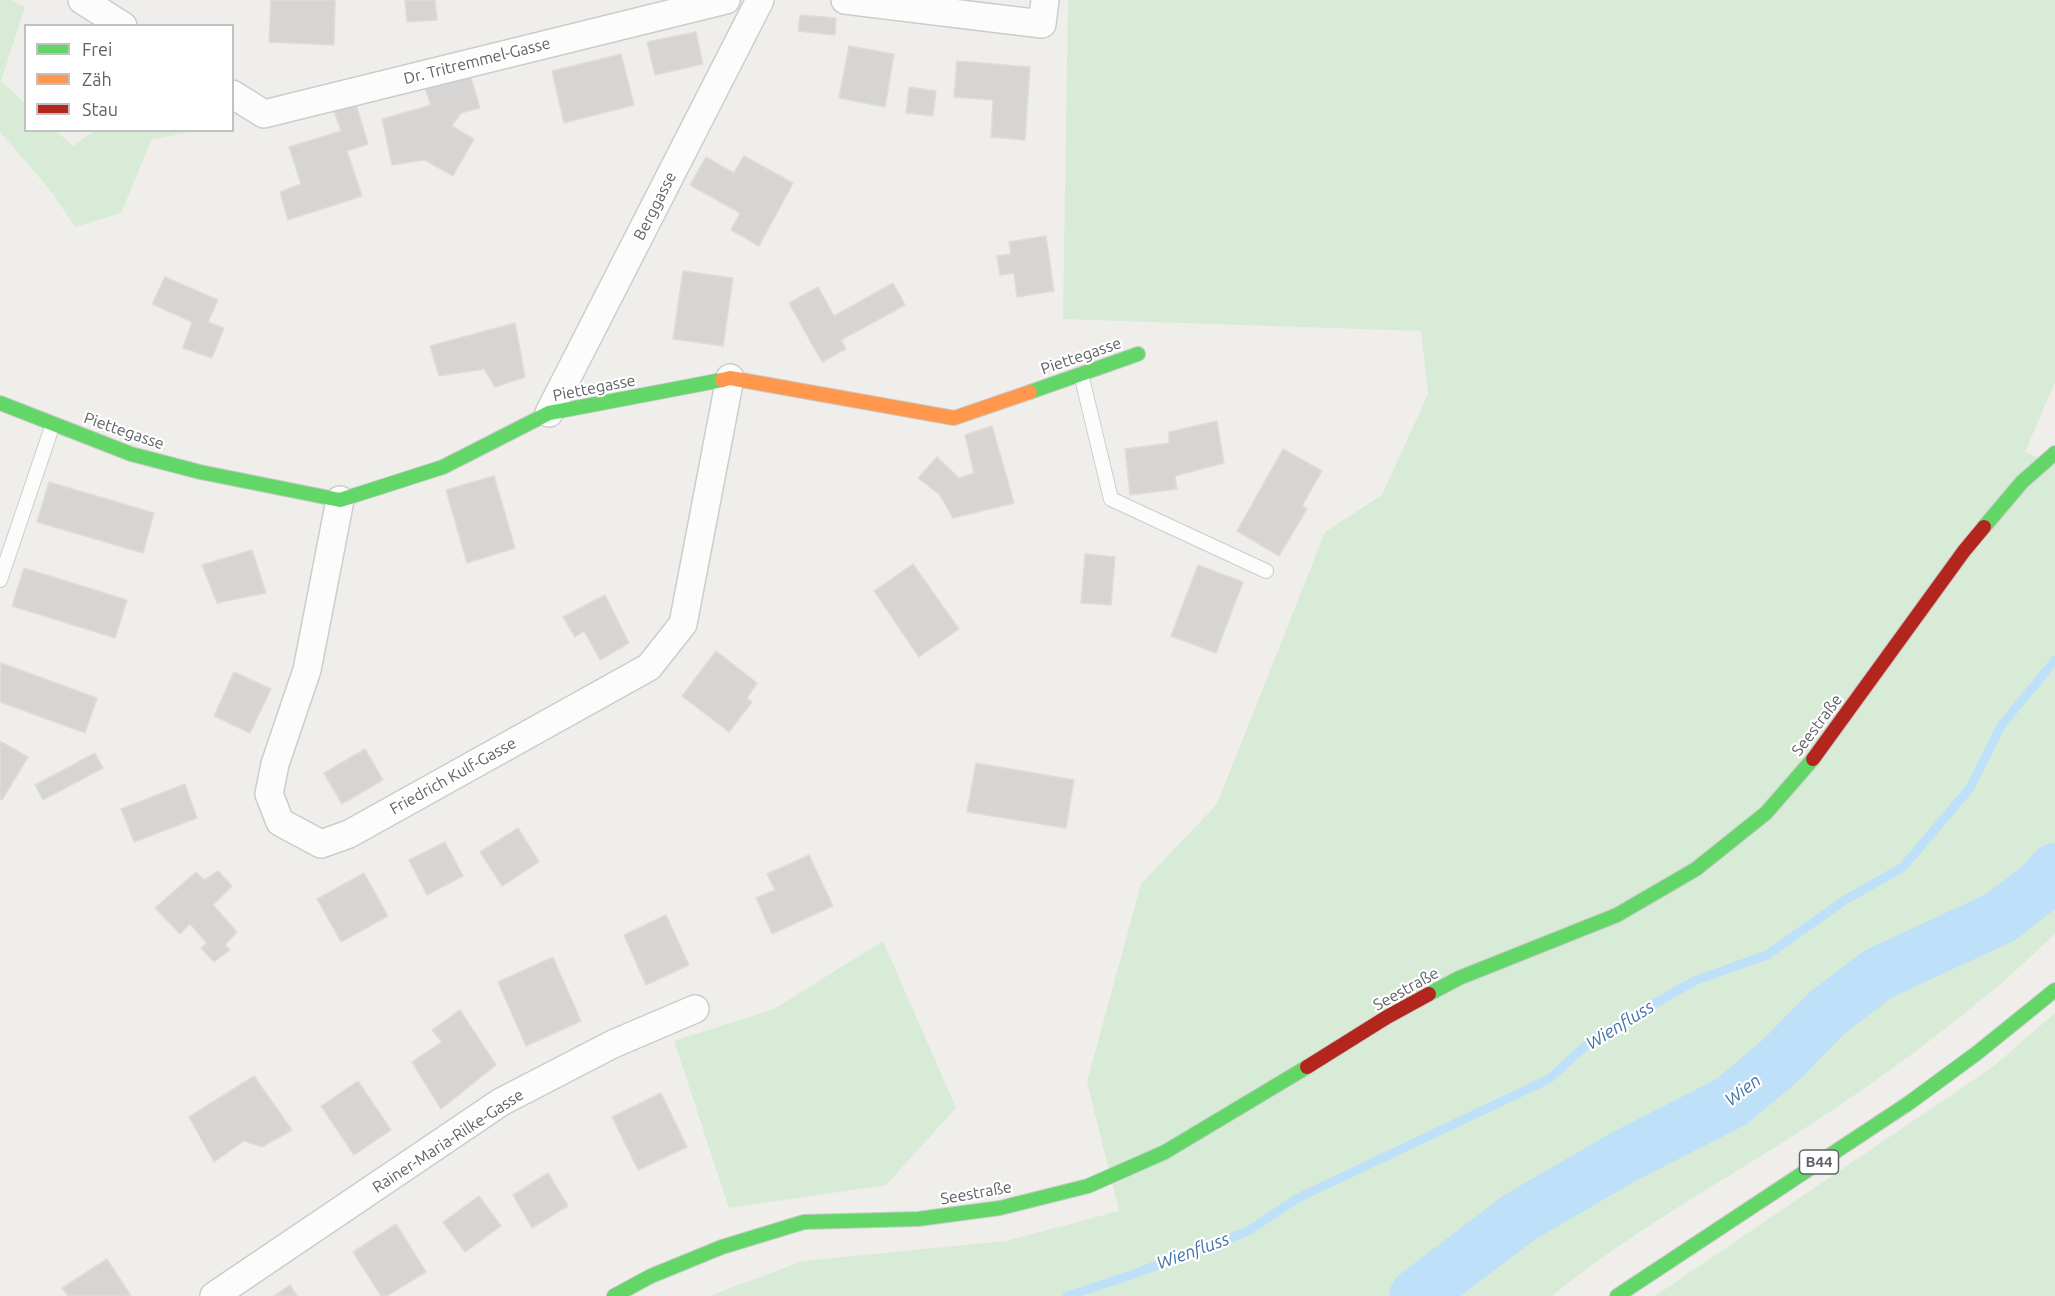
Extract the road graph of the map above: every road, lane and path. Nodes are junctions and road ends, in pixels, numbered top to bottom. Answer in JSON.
{"nodes":[{"id":1,"x":82,"y":0,"type":"edge"},
{"id":2,"x":726,"y":0,"type":"edge"},
{"id":3,"x":760,"y":0,"type":"edge"},
{"id":4,"x":845,"y":0,"type":"edge"},
{"id":5,"x":1043,"y":12,"type":"edge"},
{"id":6,"x":120,"y":24,"type":"edge"},
{"id":7,"x":234,"y":95,"type":"edge"},
{"id":8,"x":1138,"y":354,"type":"dead end"},
{"id":9,"x":1081,"y":374,"type":"junction"},
{"id":10,"x":730,"y":378,"type":"junction"},
{"id":11,"x":0,"y":403,"type":"edge"},
{"id":12,"x":549,"y":412,"type":"junction"},
{"id":13,"x":53,"y":424,"type":"junction"},
{"id":14,"x":2055,"y":453,"type":"edge"},
{"id":15,"x":340,"y":500,"type":"junction"},
{"id":16,"x":1266,"y":571,"type":"dead end"},
{"id":17,"x":0,"y":580,"type":"edge"},
{"id":18,"x":2055,"y":990,"type":"edge"},
{"id":19,"x":695,"y":1010,"type":"dead end"},
{"id":20,"x":214,"y":1296,"type":"edge"},
{"id":21,"x":615,"y":1296,"type":"edge"},
{"id":22,"x":1617,"y":1296,"type":"edge"}],
"edges":[{"from":1,"to":6,"type":"street"},
{"from":2,"to":7,"type":"street","name":"Dr. Tritremmel-Gasse"},
{"from":3,"to":12,"type":"street","name":"Berggasse"},
{"from":4,"to":5,"type":"street"},
{"from":8,"to":9,"type":"street","name":"Piettegasse"},
{"from":9,"to":10,"type":"street","name":"Piettegasse"},
{"from":9,"to":16,"type":"lane"},
{"from":10,"to":12,"type":"street","name":"Piettegasse"},
{"from":10,"to":15,"type":"street","name":"Friedrich Kulf-Gasse"},
{"from":11,"to":13,"type":"street","name":"Piettegasse"},
{"from":12,"to":15,"type":"street","name":"Piettegasse"},
{"from":13,"to":15,"type":"street","name":"Piettegasse"},
{"from":13,"to":17,"type":"lane"},
{"from":14,"to":21,"type":"street","name":"Seestraße"},
{"from":18,"to":22,"type":"street","number":"B44"},
{"from":19,"to":20,"type":"street","name":"Rainer-Maria-Rilke-Gasse"}]}
